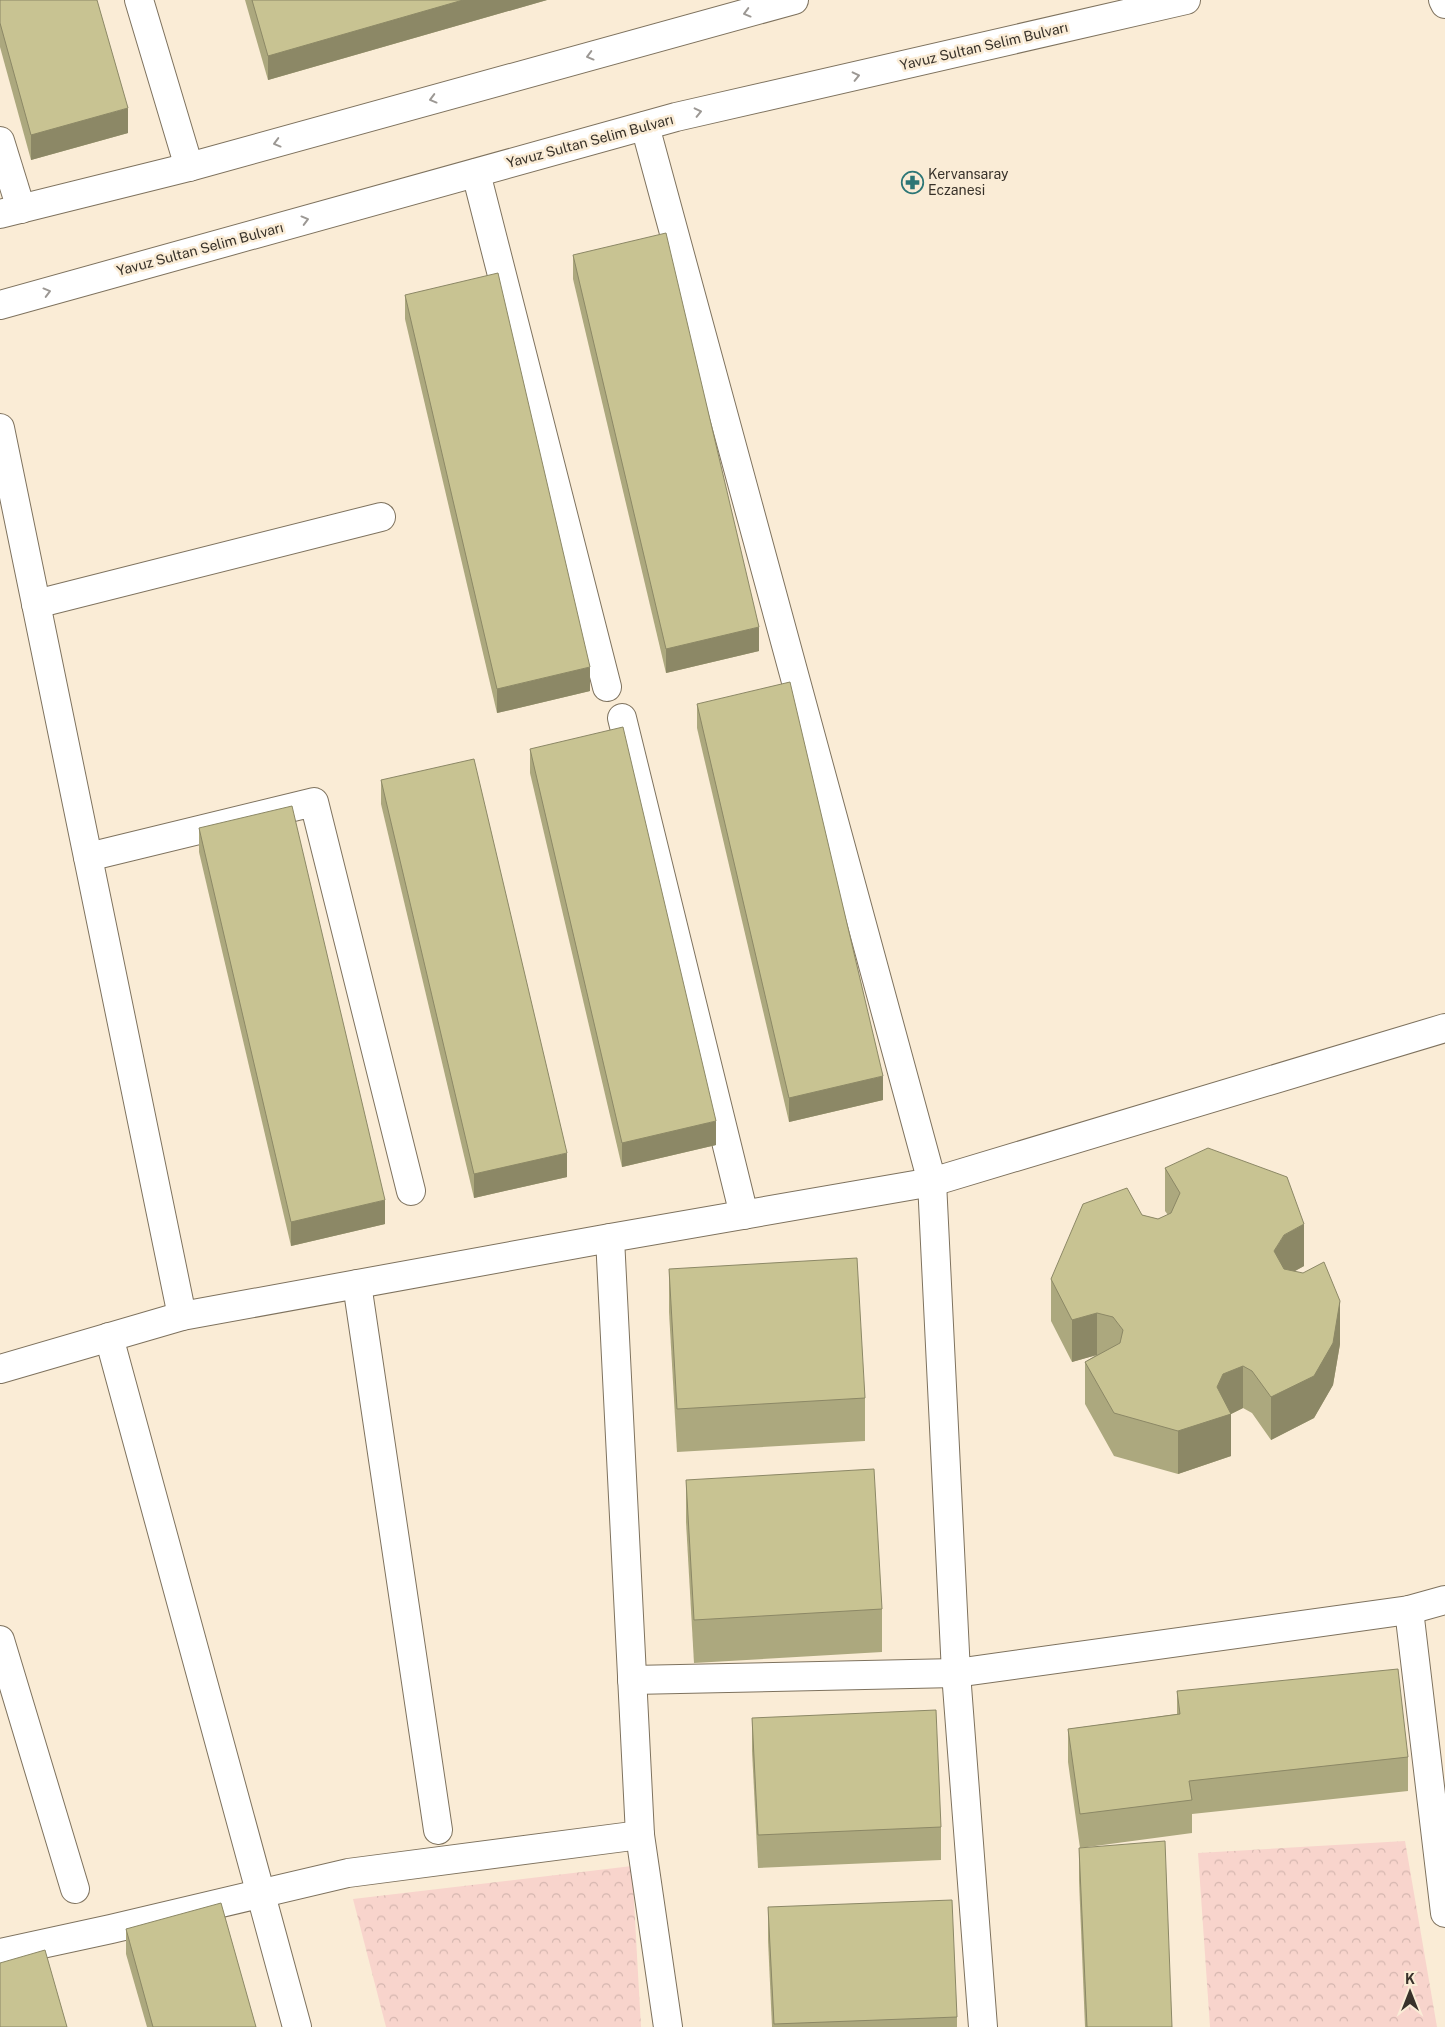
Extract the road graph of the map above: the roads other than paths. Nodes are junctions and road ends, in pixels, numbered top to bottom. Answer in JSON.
{"nodes":[{"id":1,"x":140,"y":0,"type":"edge"},
{"id":2,"x":794,"y":0,"type":"edge"},
{"id":3,"x":1186,"y":0,"type":"edge"},
{"id":4,"x":1443,"y":0,"type":"edge"},
{"id":5,"x":1445,"y":4,"type":"edge"},
{"id":6,"x":645,"y":126,"type":"junction"},
{"id":7,"x":0,"y":141,"type":"edge"},
{"id":8,"x":189,"y":167,"type":"junction"},
{"id":9,"x":476,"y":173,"type":"junction"},
{"id":10,"x":10,"y":212,"type":"edge"},
{"id":11,"x":0,"y":305,"type":"edge"},
{"id":12,"x":0,"y":428,"type":"edge"},
{"id":13,"x":381,"y":517,"type":"dead end"},
{"id":14,"x":36,"y":604,"type":"junction"},
{"id":15,"x":608,"y":687,"type":"dead end"},
{"id":16,"x":622,"y":718,"type":"dead end"},
{"id":17,"x":88,"y":856,"type":"junction"},
{"id":18,"x":1445,"y":1028,"type":"edge"},
{"id":19,"x":932,"y":1182,"type":"junction"},
{"id":20,"x":411,"y":1191,"type":"dead end"},
{"id":21,"x":744,"y":1215,"type":"junction"},
{"id":22,"x":610,"y":1238,"type":"junction"},
{"id":23,"x":357,"y":1284,"type":"junction"},
{"id":24,"x":182,"y":1316,"type":"junction"},
{"id":25,"x":109,"y":1337,"type":"junction"},
{"id":26,"x":0,"y":1369,"type":"edge"},
{"id":27,"x":1445,"y":1600,"type":"edge"},
{"id":28,"x":1409,"y":1610,"type":"junction"},
{"id":29,"x":0,"y":1640,"type":"edge"},
{"id":30,"x":948,"y":1673,"type":"junction"},
{"id":31,"x":632,"y":1680,"type":"junction"},
{"id":32,"x":438,"y":1830,"type":"dead end"},
{"id":33,"x":640,"y":1835,"type":"junction"},
{"id":34,"x":75,"y":1889,"type":"dead end"},
{"id":35,"x":261,"y":1894,"type":"junction"},
{"id":36,"x":1445,"y":1913,"type":"edge"},
{"id":37,"x":0,"y":1953,"type":"edge"},
{"id":38,"x":297,"y":2027,"type":"edge"},
{"id":39,"x":668,"y":2027,"type":"edge"},
{"id":40,"x":965,"y":2027,"type":"edge"},
{"id":41,"x":982,"y":2027,"type":"edge"}],
"edges":[{"from":1,"to":8,"type":"street"},
{"from":2,"to":8,"type":"street","one_way":true},
{"from":6,"to":3,"type":"street","name":"Yavuz Sultan Selim Bulvarı","one_way":true},
{"from":4,"to":5,"type":"street"},
{"from":6,"to":9,"type":"street","name":"Yavuz Sultan Selim Bulvarı"},
{"from":6,"to":19,"type":"street"},
{"from":7,"to":10,"type":"street"},
{"from":8,"to":10,"type":"street"},
{"from":11,"to":9,"type":"street","name":"Yavuz Sultan Selim Bulvarı","one_way":true},
{"from":9,"to":15,"type":"street"},
{"from":12,"to":14,"type":"street"},
{"from":13,"to":14,"type":"street"},
{"from":14,"to":17,"type":"street"},
{"from":16,"to":21,"type":"street"},
{"from":17,"to":20,"type":"street"},
{"from":17,"to":24,"type":"street"},
{"from":18,"to":19,"type":"street"},
{"from":19,"to":21,"type":"street"},
{"from":19,"to":30,"type":"street"},
{"from":21,"to":22,"type":"street"},
{"from":22,"to":23,"type":"street"},
{"from":22,"to":31,"type":"street"},
{"from":23,"to":24,"type":"street"},
{"from":23,"to":32,"type":"street"},
{"from":24,"to":25,"type":"street"},
{"from":25,"to":26,"type":"street"},
{"from":25,"to":35,"type":"street"},
{"from":27,"to":28,"type":"street"},
{"from":28,"to":30,"type":"street"},
{"from":28,"to":36,"type":"street"},
{"from":29,"to":34,"type":"street"},
{"from":30,"to":31,"type":"street"},
{"from":30,"to":40,"type":"street"},
{"from":30,"to":41,"type":"street"},
{"from":31,"to":33,"type":"street"},
{"from":33,"to":35,"type":"street"},
{"from":33,"to":39,"type":"street"},
{"from":35,"to":37,"type":"street"},
{"from":35,"to":38,"type":"street"}]}
